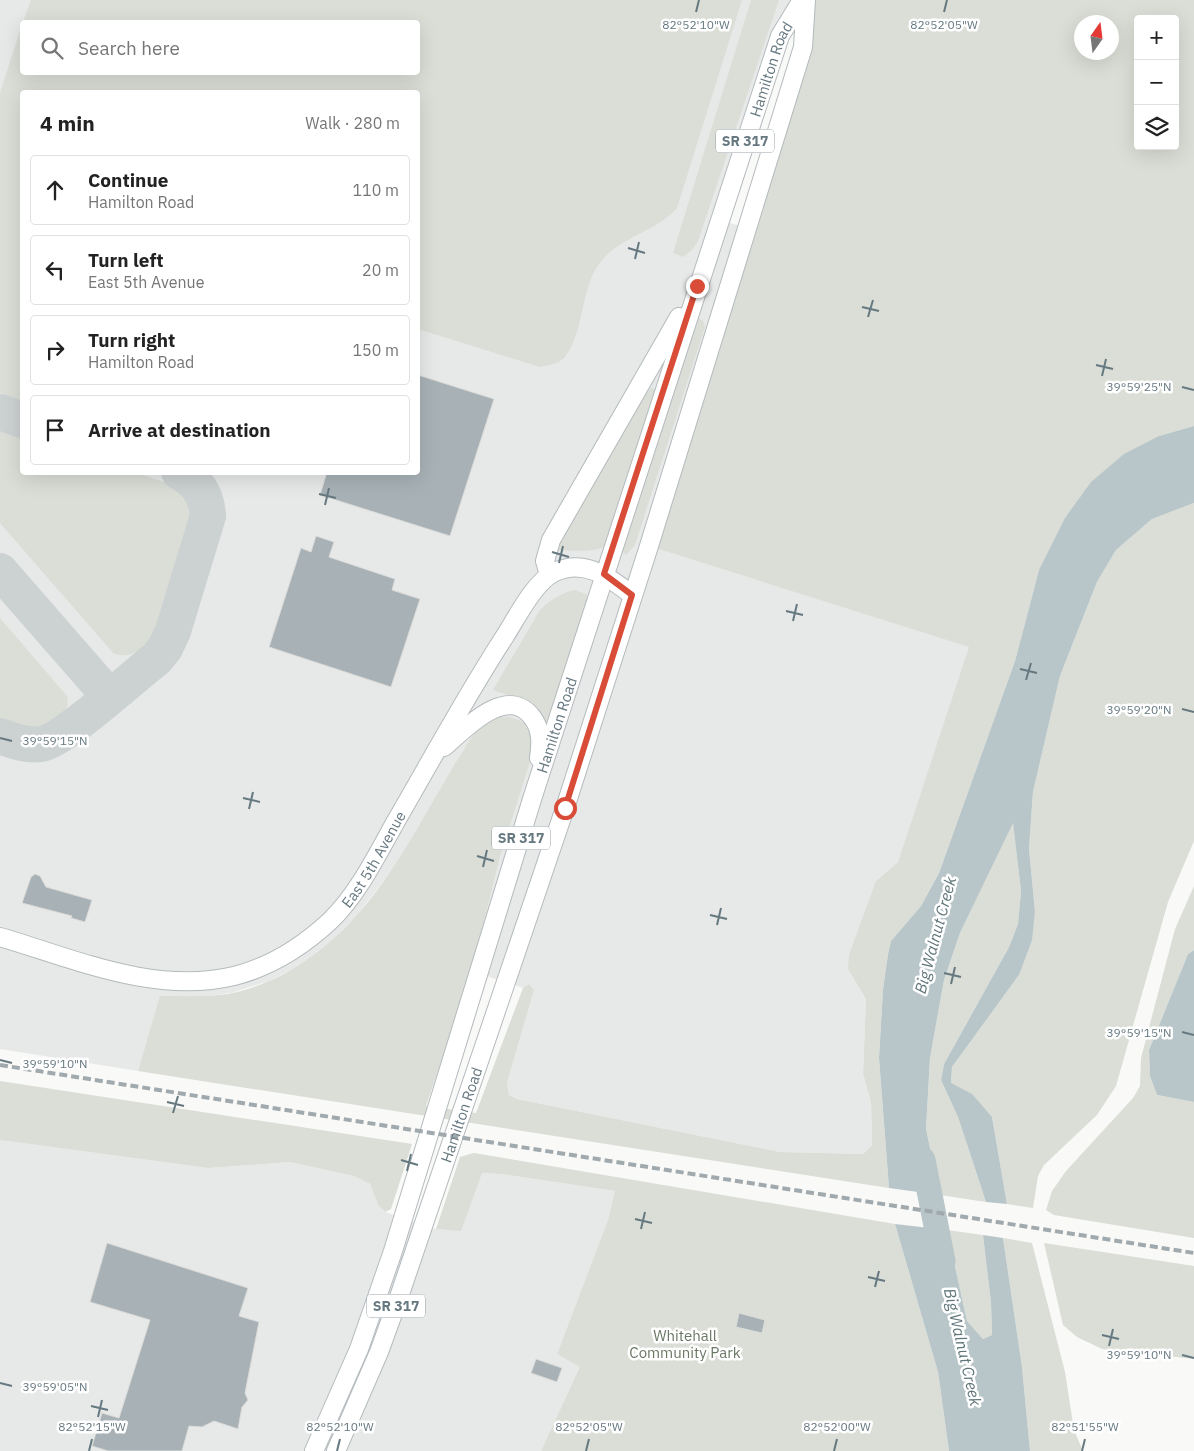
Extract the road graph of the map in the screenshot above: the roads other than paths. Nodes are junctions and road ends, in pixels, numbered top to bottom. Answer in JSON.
{"nodes":[{"id":1,"x":802,"y":0,"type":"edge"},
{"id":2,"x":806,"y":0,"type":"edge"},
{"id":3,"x":697,"y":286,"type":"junction"},
{"id":4,"x":604,"y":574,"type":"junction"},
{"id":5,"x":549,"y":575,"type":"junction"},
{"id":6,"x":632,"y":595,"type":"junction"},
{"id":7,"x":436,"y":753,"type":"junction"},
{"id":8,"x":533,"y":796,"type":"junction"},
{"id":9,"x":0,"y":937,"type":"edge"},
{"id":10,"x":314,"y":1451,"type":"edge"},
{"id":11,"x":336,"y":1451,"type":"edge"}],
"edges":[{"from":1,"to":3,"type":"main road","name":"Hamilton Road","number":"SR 317"},
{"from":2,"to":6,"type":"main road","name":"Hamilton Road","number":"SR 317"},
{"from":3,"to":4,"type":"main road","name":"Hamilton Road","number":"SR 317"},
{"from":3,"to":5,"type":"main road"},
{"from":4,"to":5,"type":"main road"},
{"from":4,"to":6,"type":"main road"},
{"from":4,"to":8,"type":"main road","name":"Hamilton Road","number":"SR 317"},
{"from":5,"to":7,"type":"main road","name":"East 5th Avenue"},
{"from":6,"to":11,"type":"main road","name":"Hamilton Road","number":"SR 317"},
{"from":7,"to":8,"type":"main road"},
{"from":7,"to":9,"type":"main road","name":"East 5th Avenue"},
{"from":8,"to":10,"type":"main road","name":"Hamilton Road","number":"SR 317"}]}
